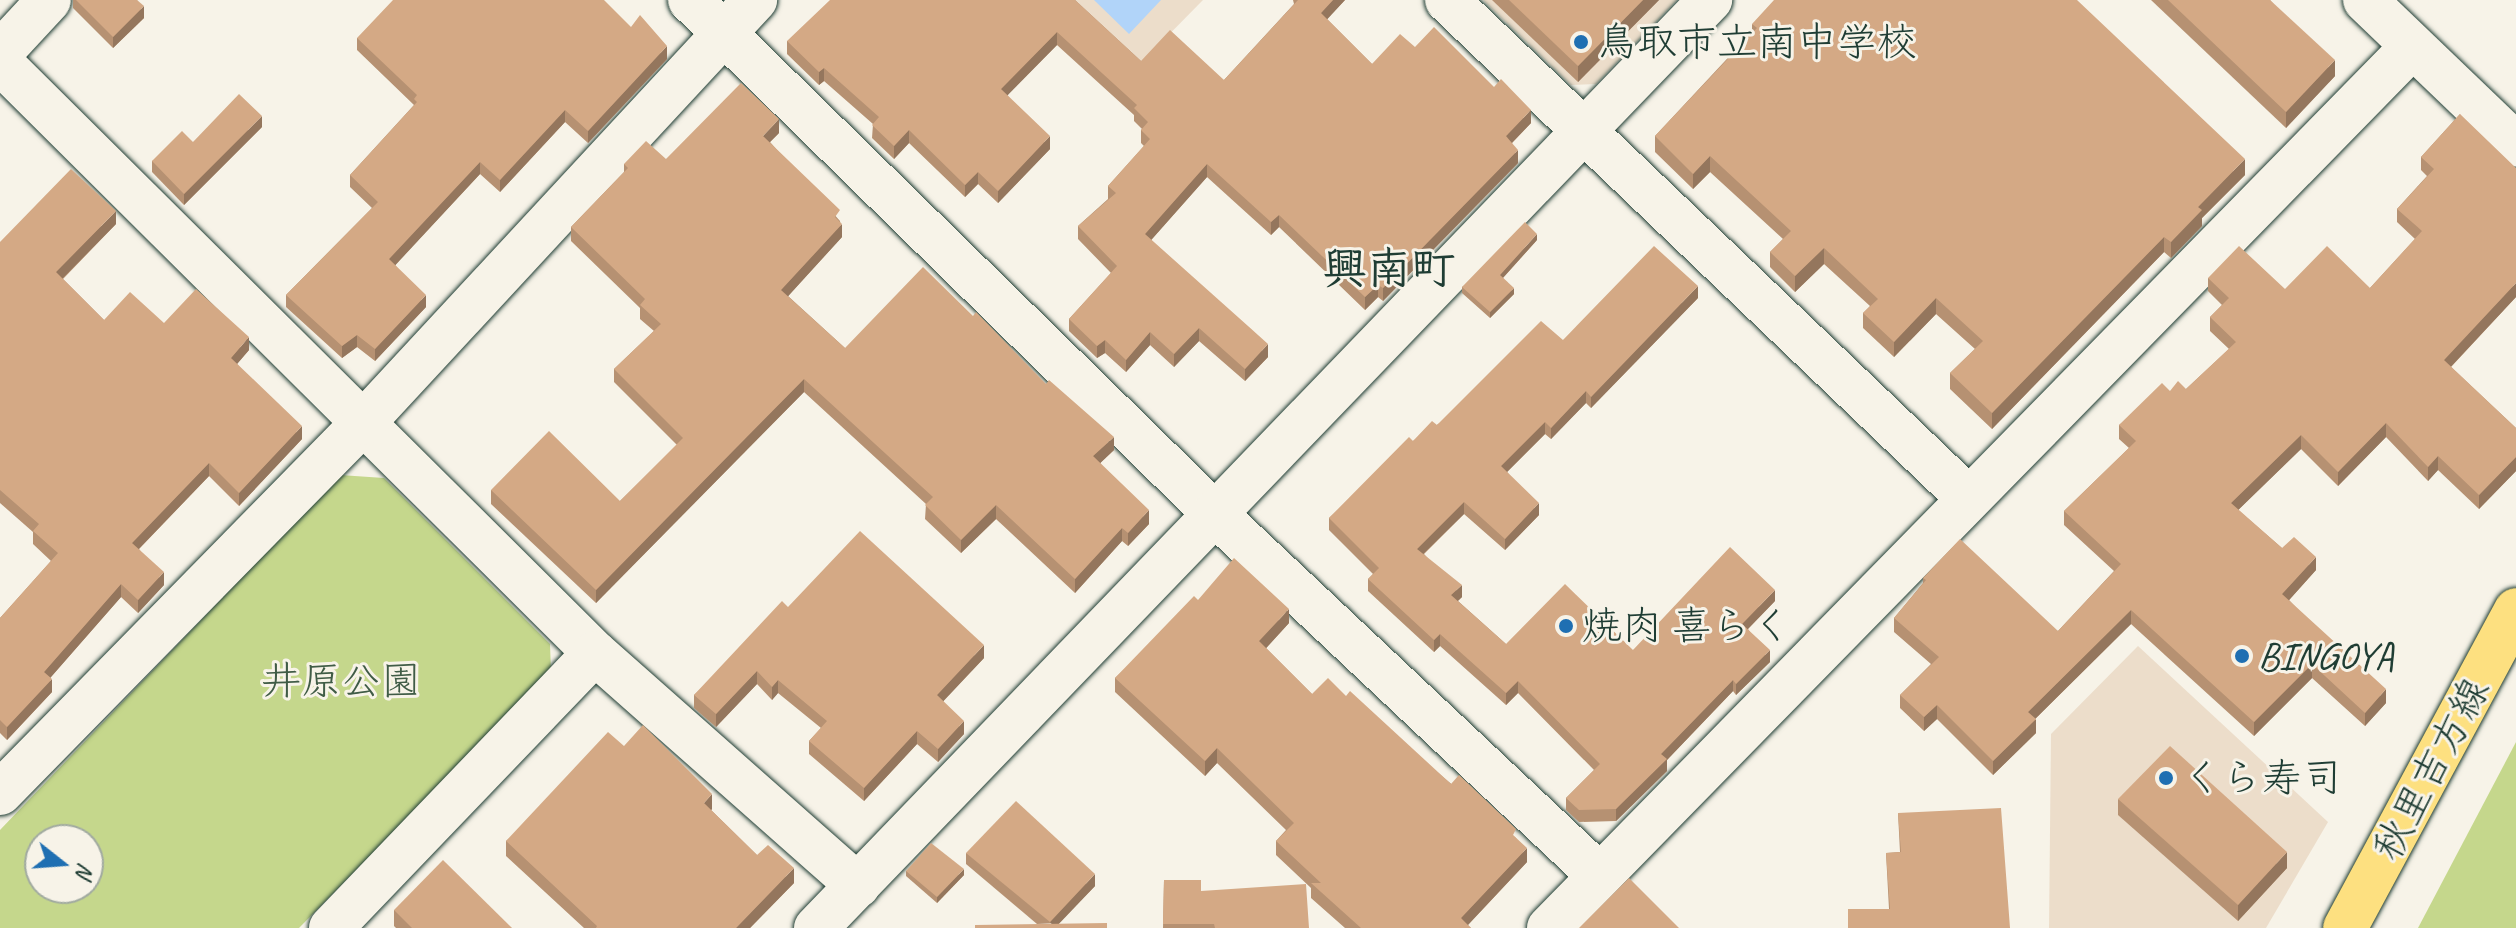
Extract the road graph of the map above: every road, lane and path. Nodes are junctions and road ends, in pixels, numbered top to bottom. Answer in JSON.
{"nodes":[{"id":1,"x":49,"y":0,"type":"edge"},
{"id":2,"x":690,"y":0,"type":"edge"},
{"id":3,"x":755,"y":0,"type":"edge"},
{"id":4,"x":1447,"y":0,"type":"edge"},
{"id":5,"x":1710,"y":0,"type":"edge"},
{"id":6,"x":2365,"y":0,"type":"edge"},
{"id":7,"x":723,"y":32,"type":"junction"},
{"id":8,"x":2412,"y":47,"type":"junction"},
{"id":9,"x":0,"y":53,"type":"edge"},
{"id":10,"x":0,"y":62,"type":"edge"},
{"id":11,"x":1584,"y":132,"type":"junction"},
{"id":12,"x":2516,"y":145,"type":"edge"},
{"id":13,"x":363,"y":423,"type":"junction"},
{"id":14,"x":1967,"y":497,"type":"junction"},
{"id":15,"x":1214,"y":513,"type":"junction"},
{"id":16,"x":2516,"y":610,"type":"edge"},
{"id":17,"x":595,"y":653,"type":"junction"},
{"id":18,"x":0,"y":793,"type":"edge"},
{"id":19,"x":1599,"y":875,"type":"junction"},
{"id":20,"x":858,"y":886,"type":"junction"},
{"id":21,"x":331,"y":928,"type":"edge"},
{"id":22,"x":816,"y":928,"type":"edge"},
{"id":23,"x":1549,"y":928,"type":"edge"},
{"id":24,"x":2345,"y":928,"type":"edge"}],
"edges":[{"from":1,"to":9,"type":"street"},
{"from":2,"to":7,"type":"street"},
{"from":3,"to":7,"type":"street"},
{"from":4,"to":11,"type":"street"},
{"from":5,"to":11,"type":"street"},
{"from":6,"to":8,"type":"street"},
{"from":7,"to":13,"type":"street"},
{"from":7,"to":15,"type":"street"},
{"from":8,"to":12,"type":"street"},
{"from":8,"to":14,"type":"street"},
{"from":10,"to":13,"type":"street"},
{"from":11,"to":14,"type":"street"},
{"from":11,"to":15,"type":"street"},
{"from":13,"to":17,"type":"street"},
{"from":13,"to":18,"type":"street"},
{"from":14,"to":19,"type":"street"},
{"from":15,"to":19,"type":"street"},
{"from":15,"to":20,"type":"street"},
{"from":16,"to":24,"type":"main road","name":"秋里吉方線"},
{"from":17,"to":20,"type":"street"},
{"from":17,"to":21,"type":"street"},
{"from":19,"to":23,"type":"street"},
{"from":20,"to":22,"type":"street"}]}
